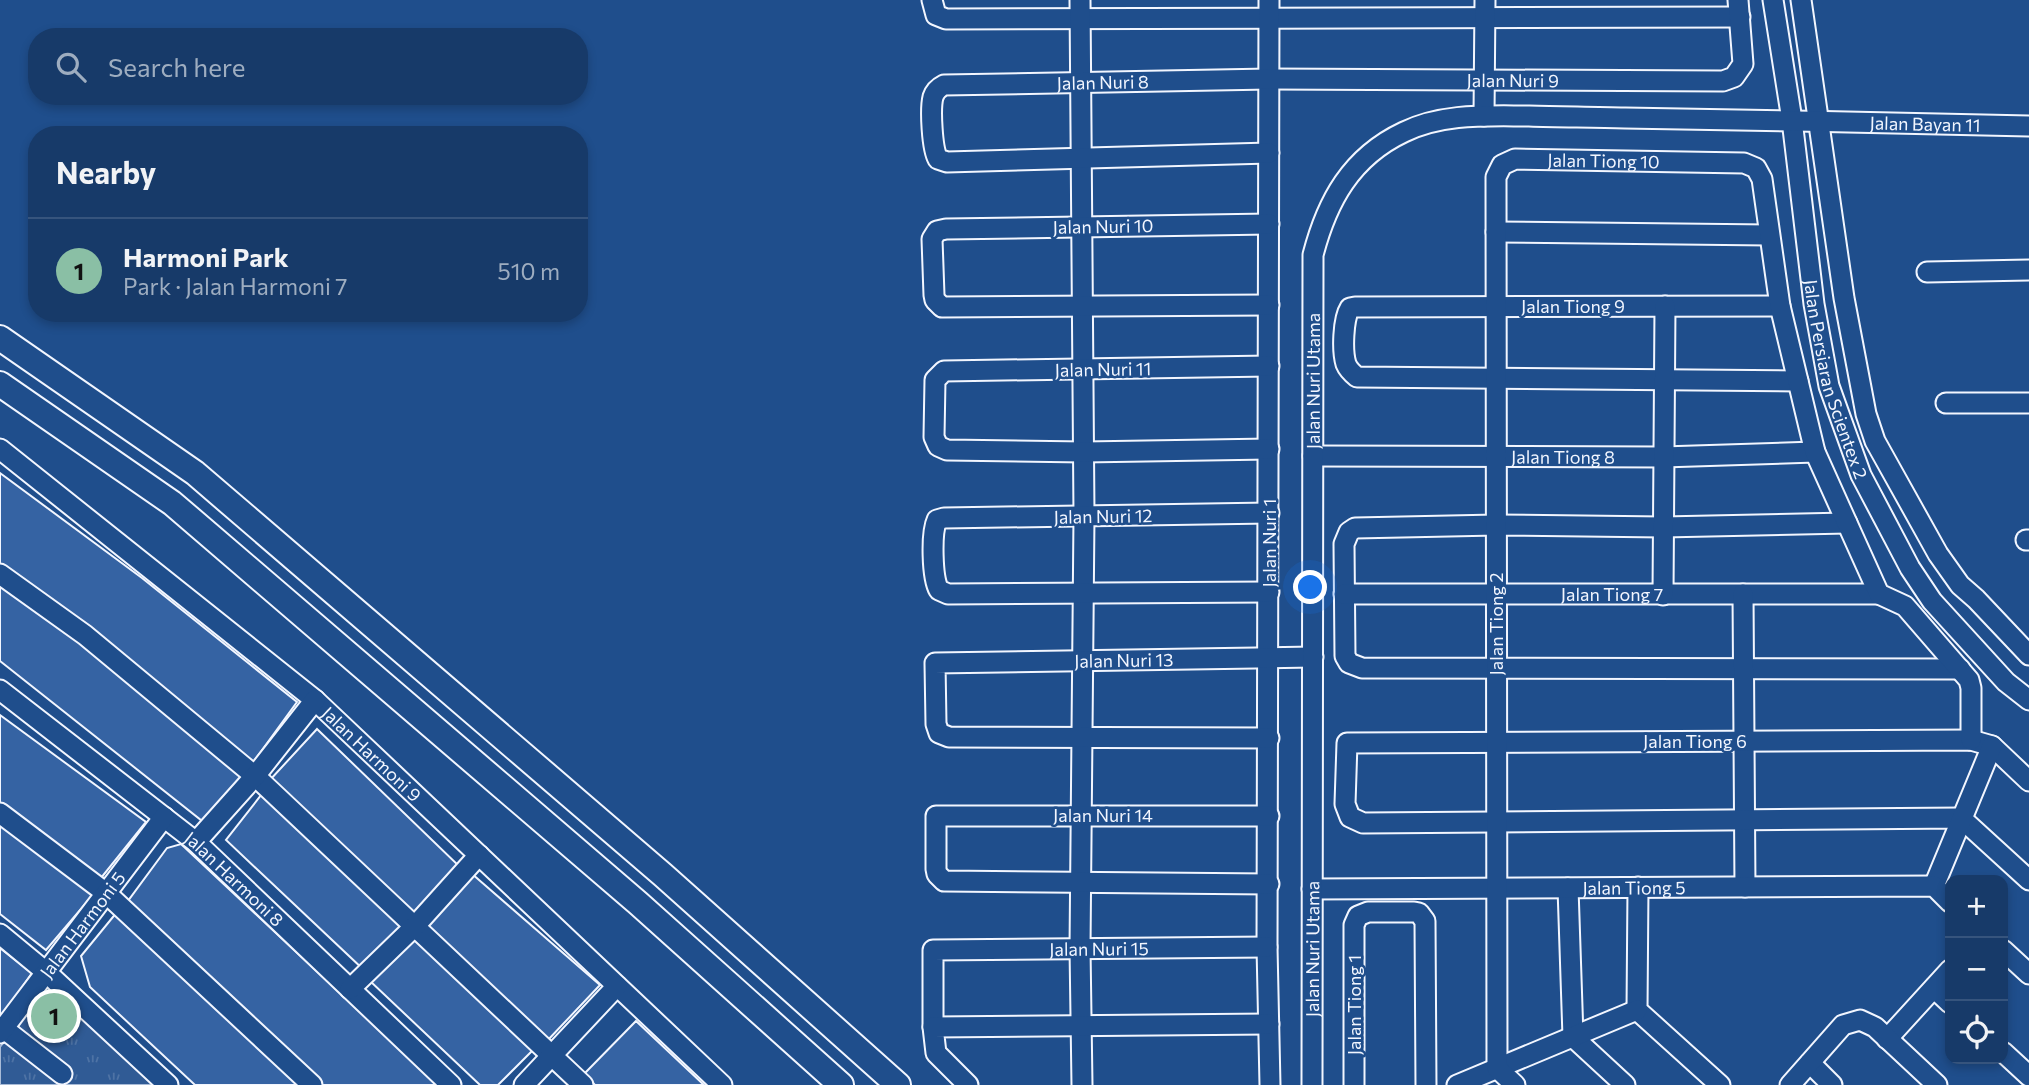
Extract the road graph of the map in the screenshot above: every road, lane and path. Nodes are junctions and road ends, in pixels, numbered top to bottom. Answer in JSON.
{"nodes":[{"id":1,"x":932,"y":0,"type":"edge"},
{"id":2,"x":1773,"y":0,"type":"edge"},
{"id":3,"x":1801,"y":0,"type":"edge"},
{"id":4,"x":1739,"y":8,"type":"edge"},
{"id":5,"x":1485,"y":9,"type":"edge"},
{"id":6,"x":1081,"y":10,"type":"edge"},
{"id":7,"x":1269,"y":10,"type":"edge"},
{"id":8,"x":1269,"y":79,"type":"junction"},
{"id":9,"x":1485,"y":80,"type":"junction"},
{"id":10,"x":1081,"y":83,"type":"junction"},
{"id":11,"x":1484,"y":116,"type":"junction"},
{"id":12,"x":1791,"y":120,"type":"junction"},
{"id":13,"x":1820,"y":121,"type":"junction"},
{"id":14,"x":2029,"y":126,"type":"edge"},
{"id":15,"x":1269,"y":153,"type":"junction"},
{"id":16,"x":1082,"y":158,"type":"junction"},
{"id":17,"x":1496,"y":180,"type":"joint"},
{"id":18,"x":1269,"y":224,"type":"junction"},
{"id":19,"x":1082,"y":227,"type":"junction"},
{"id":20,"x":1496,"y":232,"type":"junction"},
{"id":21,"x":1769,"y":235,"type":"junction"},
{"id":22,"x":2029,"y":270,"type":"edge"},
{"id":23,"x":1927,"y":272,"type":"dead end"},
{"id":24,"x":1269,"y":305,"type":"junction"},
{"id":25,"x":1496,"y":306,"type":"junction"},
{"id":26,"x":1665,"y":306,"type":"junction"},
{"id":27,"x":1780,"y":306,"type":"junction"},
{"id":28,"x":1083,"y":307,"type":"junction"},
{"id":29,"x":0,"y":338,"type":"edge"},
{"id":30,"x":1269,"y":366,"type":"junction"},
{"id":31,"x":1083,"y":370,"type":"junction"},
{"id":32,"x":1495,"y":378,"type":"junction"},
{"id":33,"x":1664,"y":380,"type":"junction"},
{"id":34,"x":1798,"y":381,"type":"junction"},
{"id":35,"x":0,"y":384,"type":"edge"},
{"id":36,"x":1946,"y":403,"type":"dead end"},
{"id":37,"x":2029,"y":403,"type":"edge"},
{"id":38,"x":0,"y":449,"type":"edge"},
{"id":39,"x":1269,"y":449,"type":"junction"},
{"id":40,"x":1815,"y":452,"type":"junction"},
{"id":41,"x":1084,"y":453,"type":"junction"},
{"id":42,"x":1313,"y":456,"type":"junction"},
{"id":43,"x":1496,"y":456,"type":"junction"},
{"id":44,"x":1663,"y":457,"type":"junction"},
{"id":45,"x":1269,"y":513,"type":"junction"},
{"id":46,"x":1084,"y":516,"type":"junction"},
{"id":47,"x":1847,"y":523,"type":"junction"},
{"id":48,"x":1496,"y":525,"type":"junction"},
{"id":49,"x":1663,"y":527,"type":"junction"},
{"id":50,"x":0,"y":574,"type":"edge"},
{"id":51,"x":1269,"y":592,"type":"junction"},
{"id":52,"x":1083,"y":593,"type":"junction"},
{"id":53,"x":1344,"y":594,"type":"junction"},
{"id":54,"x":1496,"y":594,"type":"junction"},
{"id":55,"x":1743,"y":594,"type":"junction"},
{"id":56,"x":1879,"y":594,"type":"junction"},
{"id":57,"x":1663,"y":595,"type":"junction"},
{"id":58,"x":2029,"y":655,"type":"edge"},
{"id":59,"x":1313,"y":657,"type":"junction"},
{"id":60,"x":1269,"y":658,"type":"junction"},
{"id":61,"x":1083,"y":660,"type":"junction"},
{"id":62,"x":1496,"y":668,"type":"junction"},
{"id":63,"x":1743,"y":669,"type":"junction"},
{"id":64,"x":1960,"y":669,"type":"junction"},
{"id":65,"x":0,"y":691,"type":"edge"},
{"id":66,"x":315,"y":700,"type":"junction"},
{"id":67,"x":2029,"y":701,"type":"edge"},
{"id":68,"x":1083,"y":737,"type":"junction"},
{"id":69,"x":1269,"y":738,"type":"junction"},
{"id":70,"x":1970,"y":740,"type":"junction"},
{"id":71,"x":1497,"y":741,"type":"junction"},
{"id":72,"x":1744,"y":741,"type":"junction"},
{"id":73,"x":1992,"y":746,"type":"junction"},
{"id":74,"x":255,"y":776,"type":"junction"},
{"id":75,"x":2029,"y":780,"type":"edge"},
{"id":76,"x":0,"y":813,"type":"edge"},
{"id":77,"x":1083,"y":814,"type":"junction"},
{"id":78,"x":1269,"y":816,"type":"junction"},
{"id":79,"x":164,"y":817,"type":"junction"},
{"id":80,"x":1961,"y":818,"type":"junction"},
{"id":81,"x":1744,"y":820,"type":"junction"},
{"id":82,"x":1496,"y":822,"type":"junction"},
{"id":83,"x":196,"y":842,"type":"junction"},
{"id":84,"x":479,"y":855,"type":"junction"},
{"id":85,"x":2029,"y":880,"type":"edge"},
{"id":86,"x":1082,"y":883,"type":"junction"},
{"id":87,"x":1269,"y":884,"type":"junction"},
{"id":88,"x":1934,"y":886,"type":"junction"},
{"id":89,"x":1638,"y":887,"type":"junction"},
{"id":90,"x":1745,"y":887,"type":"junction"},
{"id":91,"x":1496,"y":888,"type":"junction"},
{"id":92,"x":1568,"y":888,"type":"junction"},
{"id":93,"x":1312,"y":889,"type":"junction"},
{"id":94,"x":106,"y":893,"type":"junction"},
{"id":95,"x":1945,"y":897,"type":"edge"},
{"id":96,"x":415,"y":926,"type":"junction"},
{"id":97,"x":0,"y":934,"type":"edge"},
{"id":98,"x":1267,"y":947,"type":"junction"},
{"id":99,"x":1080,"y":948,"type":"junction"},
{"id":100,"x":2008,"y":955,"type":"edge"},
{"id":101,"x":46,"y":972,"type":"junction"},
{"id":102,"x":2029,"y":974,"type":"edge"},
{"id":103,"x":1945,"y":976,"type":"edge"},
{"id":104,"x":617,"y":986,"type":"junction"},
{"id":105,"x":1934,"y":988,"type":"junction"},
{"id":106,"x":350,"y":989,"type":"junction"},
{"id":107,"x":1948,"y":1001,"type":"edge"},
{"id":108,"x":1637,"y":1010,"type":"junction"},
{"id":109,"x":1269,"y":1024,"type":"junction"},
{"id":110,"x":1081,"y":1026,"type":"junction"},
{"id":111,"x":933,"y":1027,"type":"junction"},
{"id":112,"x":2,"y":1030,"type":"edge"},
{"id":113,"x":1573,"y":1037,"type":"junction"},
{"id":114,"x":1887,"y":1039,"type":"junction"},
{"id":115,"x":552,"y":1055,"type":"junction"},
{"id":116,"x":2008,"y":1057,"type":"edge"},
{"id":117,"x":1810,"y":1063,"type":"junction"},
{"id":118,"x":1497,"y":1068,"type":"junction"},
{"id":119,"x":62,"y":1074,"type":"dead end"},
{"id":120,"x":2029,"y":1076,"type":"edge"},
{"id":121,"x":168,"y":1085,"type":"edge"},
{"id":122,"x":312,"y":1085,"type":"edge"},
{"id":123,"x":451,"y":1085,"type":"edge"},
{"id":124,"x":524,"y":1085,"type":"edge"},
{"id":125,"x":583,"y":1085,"type":"edge"},
{"id":126,"x":722,"y":1085,"type":"edge"},
{"id":127,"x":841,"y":1085,"type":"edge"},
{"id":128,"x":898,"y":1085,"type":"edge"},
{"id":129,"x":968,"y":1085,"type":"edge"},
{"id":130,"x":1082,"y":1085,"type":"edge"},
{"id":131,"x":1270,"y":1085,"type":"edge"},
{"id":132,"x":1312,"y":1085,"type":"edge"},
{"id":133,"x":1354,"y":1085,"type":"edge"},
{"id":134,"x":1426,"y":1085,"type":"edge"},
{"id":135,"x":1457,"y":1085,"type":"edge"},
{"id":136,"x":1515,"y":1085,"type":"edge"},
{"id":137,"x":1625,"y":1085,"type":"edge"},
{"id":138,"x":1720,"y":1085,"type":"edge"},
{"id":139,"x":1790,"y":1085,"type":"edge"},
{"id":140,"x":1832,"y":1085,"type":"edge"},
{"id":141,"x":1937,"y":1085,"type":"edge"}],
"edges":[{"from":1,"to":6,"type":"street"},
{"from":2,"to":12,"type":"street","name":"Jalan Persiaran Scientex 2"},
{"from":3,"to":13,"type":"street","name":"Jalan Persiaran Scientex 2"},
{"from":4,"to":5,"type":"street"},
{"from":4,"to":9,"type":"street","name":"Jalan Nuri 9"},
{"from":5,"to":7,"type":"street"},
{"from":5,"to":9,"type":"street"},
{"from":6,"to":7,"type":"street"},
{"from":6,"to":10,"type":"street"},
{"from":7,"to":8,"type":"street","name":"Jalan Nuri 1"},
{"from":8,"to":9,"type":"street","name":"Jalan Nuri 9"},
{"from":8,"to":10,"type":"street","name":"Jalan Nuri 8"},
{"from":8,"to":15,"type":"street","name":"Jalan Nuri 1"},
{"from":9,"to":11,"type":"street"},
{"from":10,"to":16,"type":"street"},
{"from":10,"to":16,"type":"street","name":"Jalan Nuri 8"},
{"from":11,"to":12,"type":"street","name":"Jalan Nuri Utama"},
{"from":11,"to":42,"type":"street","name":"Jalan Nuri Utama"},
{"from":12,"to":13,"type":"street","name":"Jalan Nuri Utama"},
{"from":12,"to":67,"type":"street","name":"Jalan Persiaran Scientex 2"},
{"from":13,"to":14,"type":"street","name":"Jalan Bayan 11"},
{"from":13,"to":58,"type":"street","name":"Jalan Persiaran Scientex 2"},
{"from":15,"to":16,"type":"street"},
{"from":15,"to":18,"type":"street","name":"Jalan Nuri 1"},
{"from":16,"to":19,"type":"street"},
{"from":17,"to":20,"type":"street","name":"Jalan Tiong 2"},
{"from":17,"to":21,"type":"street","name":"Jalan Tiong 10"},
{"from":18,"to":19,"type":"street","name":"Jalan Nuri 10"},
{"from":18,"to":24,"type":"street","name":"Jalan Nuri 1"},
{"from":19,"to":28,"type":"street"},
{"from":19,"to":28,"type":"street","name":"Jalan Nuri 10"},
{"from":20,"to":21,"type":"street"},
{"from":20,"to":25,"type":"street","name":"Jalan Tiong 2"},
{"from":21,"to":27,"type":"street"},
{"from":22,"to":23,"type":"street"},
{"from":24,"to":28,"type":"street"},
{"from":24,"to":30,"type":"street","name":"Jalan Nuri 1"},
{"from":25,"to":26,"type":"street","name":"Jalan Tiong 9"},
{"from":25,"to":32,"type":"street","name":"Jalan Tiong 2"},
{"from":25,"to":32,"type":"street","name":"Jalan Tiong 9"},
{"from":26,"to":27,"type":"street","name":"Jalan Tiong 9"},
{"from":26,"to":33,"type":"street"},
{"from":27,"to":34,"type":"street"},
{"from":28,"to":31,"type":"street"},
{"from":29,"to":128,"type":"main road"},
{"from":30,"to":31,"type":"street","name":"Jalan Nuri 11"},
{"from":30,"to":39,"type":"street","name":"Jalan Nuri 1"},
{"from":31,"to":41,"type":"street"},
{"from":31,"to":41,"type":"street","name":"Jalan Nuri 11"},
{"from":32,"to":33,"type":"street"},
{"from":32,"to":43,"type":"street","name":"Jalan Tiong 2"},
{"from":33,"to":34,"type":"street"},
{"from":33,"to":44,"type":"street"},
{"from":34,"to":40,"type":"street"},
{"from":35,"to":127,"type":"main road"},
{"from":36,"to":37,"type":"street"},
{"from":38,"to":66,"type":"street","name":"Jalan Harmoni 9"},
{"from":39,"to":41,"type":"street"},
{"from":39,"to":45,"type":"street","name":"Jalan Nuri 1"},
{"from":40,"to":44,"type":"street","name":"Jalan Tiong 8"},
{"from":40,"to":47,"type":"street"},
{"from":41,"to":46,"type":"street"},
{"from":42,"to":43,"type":"street","name":"Jalan Tiong 8"},
{"from":42,"to":59,"type":"street","name":"Jalan Nuri Utama"},
{"from":43,"to":44,"type":"street","name":"Jalan Tiong 8"},
{"from":43,"to":48,"type":"street","name":"Jalan Tiong 2"},
{"from":44,"to":49,"type":"street"},
{"from":45,"to":46,"type":"street","name":"Jalan Nuri 12"},
{"from":45,"to":51,"type":"street","name":"Jalan Nuri 1"},
{"from":46,"to":52,"type":"street"},
{"from":46,"to":52,"type":"street","name":"Jalan Nuri 12"},
{"from":47,"to":49,"type":"street"},
{"from":47,"to":56,"type":"street"},
{"from":48,"to":49,"type":"street"},
{"from":48,"to":53,"type":"street"},
{"from":48,"to":54,"type":"street","name":"Jalan Tiong 2"},
{"from":49,"to":57,"type":"street"},
{"from":50,"to":74,"type":"street"},
{"from":51,"to":52,"type":"street"},
{"from":51,"to":60,"type":"street","name":"Jalan Nuri 1"},
{"from":52,"to":61,"type":"street"},
{"from":53,"to":54,"type":"street","name":"Jalan Tiong 7"},
{"from":53,"to":62,"type":"street"},
{"from":54,"to":57,"type":"street","name":"Jalan Tiong 7"},
{"from":54,"to":62,"type":"street","name":"Jalan Tiong 2"},
{"from":55,"to":56,"type":"street","name":"Jalan Tiong 7"},
{"from":55,"to":57,"type":"street","name":"Jalan Tiong 7"},
{"from":55,"to":63,"type":"street"},
{"from":56,"to":64,"type":"street"},
{"from":59,"to":60,"type":"street","name":"Jalan Nuri 13"},
{"from":59,"to":93,"type":"street","name":"Jalan Nuri Utama"},
{"from":60,"to":61,"type":"street","name":"Jalan Nuri 13"},
{"from":60,"to":69,"type":"street","name":"Jalan Nuri 1"},
{"from":61,"to":68,"type":"street"},
{"from":61,"to":68,"type":"street","name":"Jalan Nuri 13"},
{"from":62,"to":63,"type":"street"},
{"from":62,"to":71,"type":"street","name":"Jalan Tiong 2"},
{"from":63,"to":64,"type":"street"},
{"from":63,"to":72,"type":"street"},
{"from":64,"to":70,"type":"street"},
{"from":65,"to":79,"type":"street","name":"Jalan Harmoni 8"},
{"from":66,"to":74,"type":"street"},
{"from":66,"to":84,"type":"street","name":"Jalan Harmoni 9"},
{"from":68,"to":69,"type":"street"},
{"from":68,"to":77,"type":"street"},
{"from":69,"to":78,"type":"street","name":"Jalan Nuri 1"},
{"from":70,"to":72,"type":"street","name":"Jalan Tiong 6"},
{"from":70,"to":73,"type":"street","name":"Jalan Tiong 6"},
{"from":71,"to":72,"type":"street","name":"Jalan Tiong 6"},
{"from":71,"to":82,"type":"street","name":"Jalan Tiong 2"},
{"from":71,"to":82,"type":"street","name":"Jalan Tiong 6"},
{"from":72,"to":81,"type":"street"},
{"from":73,"to":75,"type":"street","name":"Jalan Tiong 6"},
{"from":73,"to":80,"type":"street"},
{"from":74,"to":83,"type":"street"},
{"from":74,"to":96,"type":"street"},
{"from":76,"to":94,"type":"street"},
{"from":77,"to":78,"type":"street","name":"Jalan Nuri 14"},
{"from":77,"to":86,"type":"street"},
{"from":77,"to":86,"type":"street","name":"Jalan Nuri 14"},
{"from":78,"to":87,"type":"street","name":"Jalan Nuri 1"},
{"from":79,"to":83,"type":"street","name":"Jalan Harmoni 8"},
{"from":79,"to":94,"type":"street","name":"Jalan Harmoni 5"},
{"from":80,"to":81,"type":"street"},
{"from":80,"to":85,"type":"street"},
{"from":80,"to":88,"type":"street"},
{"from":81,"to":82,"type":"street"},
{"from":81,"to":90,"type":"street"},
{"from":82,"to":91,"type":"street","name":"Jalan Tiong 2"},
{"from":83,"to":106,"type":"street","name":"Jalan Harmoni 8"},
{"from":84,"to":96,"type":"street"},
{"from":84,"to":104,"type":"street","name":"Jalan Harmoni 9"},
{"from":86,"to":87,"type":"street"},
{"from":86,"to":99,"type":"street"},
{"from":87,"to":98,"type":"street","name":"Jalan Nuri 1"},
{"from":88,"to":90,"type":"street","name":"Jalan Tiong 5"},
{"from":88,"to":95,"type":"street"},
{"from":89,"to":90,"type":"street","name":"Jalan Tiong 5"},
{"from":89,"to":92,"type":"street","name":"Jalan Tiong 5"},
{"from":89,"to":108,"type":"street"},
{"from":91,"to":92,"type":"street","name":"Jalan Tiong 5"},
{"from":91,"to":93,"type":"street","name":"Jalan Tiong 5"},
{"from":91,"to":118,"type":"street","name":"Jalan Tiong 2"},
{"from":92,"to":113,"type":"street"},
{"from":93,"to":132,"type":"street","name":"Jalan Nuri Utama"},
{"from":94,"to":101,"type":"street","name":"Jalan Harmoni 5"},
{"from":94,"to":122,"type":"street"},
{"from":96,"to":106,"type":"street"},
{"from":96,"to":115,"type":"street"},
{"from":97,"to":101,"type":"street"},
{"from":98,"to":99,"type":"street","name":"Jalan Nuri 15"},
{"from":98,"to":109,"type":"street","name":"Jalan Nuri 1"},
{"from":99,"to":110,"type":"street"},
{"from":99,"to":111,"type":"street","name":"Jalan Nuri 15"},
{"from":100,"to":102,"type":"street"},
{"from":101,"to":112,"type":"street","name":"Jalan Harmoni 5"},
{"from":101,"to":121,"type":"street"},
{"from":103,"to":105,"type":"street"},
{"from":104,"to":115,"type":"street"},
{"from":104,"to":126,"type":"street","name":"Jalan Harmoni 9"},
{"from":105,"to":107,"type":"street"},
{"from":105,"to":114,"type":"street"},
{"from":106,"to":123,"type":"street","name":"Jalan Harmoni 8"},
{"from":108,"to":113,"type":"street"},
{"from":108,"to":138,"type":"street"},
{"from":109,"to":110,"type":"street"},
{"from":109,"to":131,"type":"street","name":"Jalan Nuri 1"},
{"from":110,"to":111,"type":"street"},
{"from":110,"to":130,"type":"street"},
{"from":111,"to":129,"type":"street"},
{"from":112,"to":119,"type":"street"},
{"from":113,"to":118,"type":"street"},
{"from":113,"to":137,"type":"street"},
{"from":114,"to":117,"type":"street"},
{"from":114,"to":141,"type":"street"},
{"from":115,"to":124,"type":"street"},
{"from":115,"to":125,"type":"street"},
{"from":116,"to":120,"type":"street"},
{"from":117,"to":139,"type":"street"},
{"from":117,"to":140,"type":"street"},
{"from":118,"to":135,"type":"street"},
{"from":118,"to":136,"type":"street"},
{"from":133,"to":134,"type":"street","name":"Jalan Tiong 1"}]}
